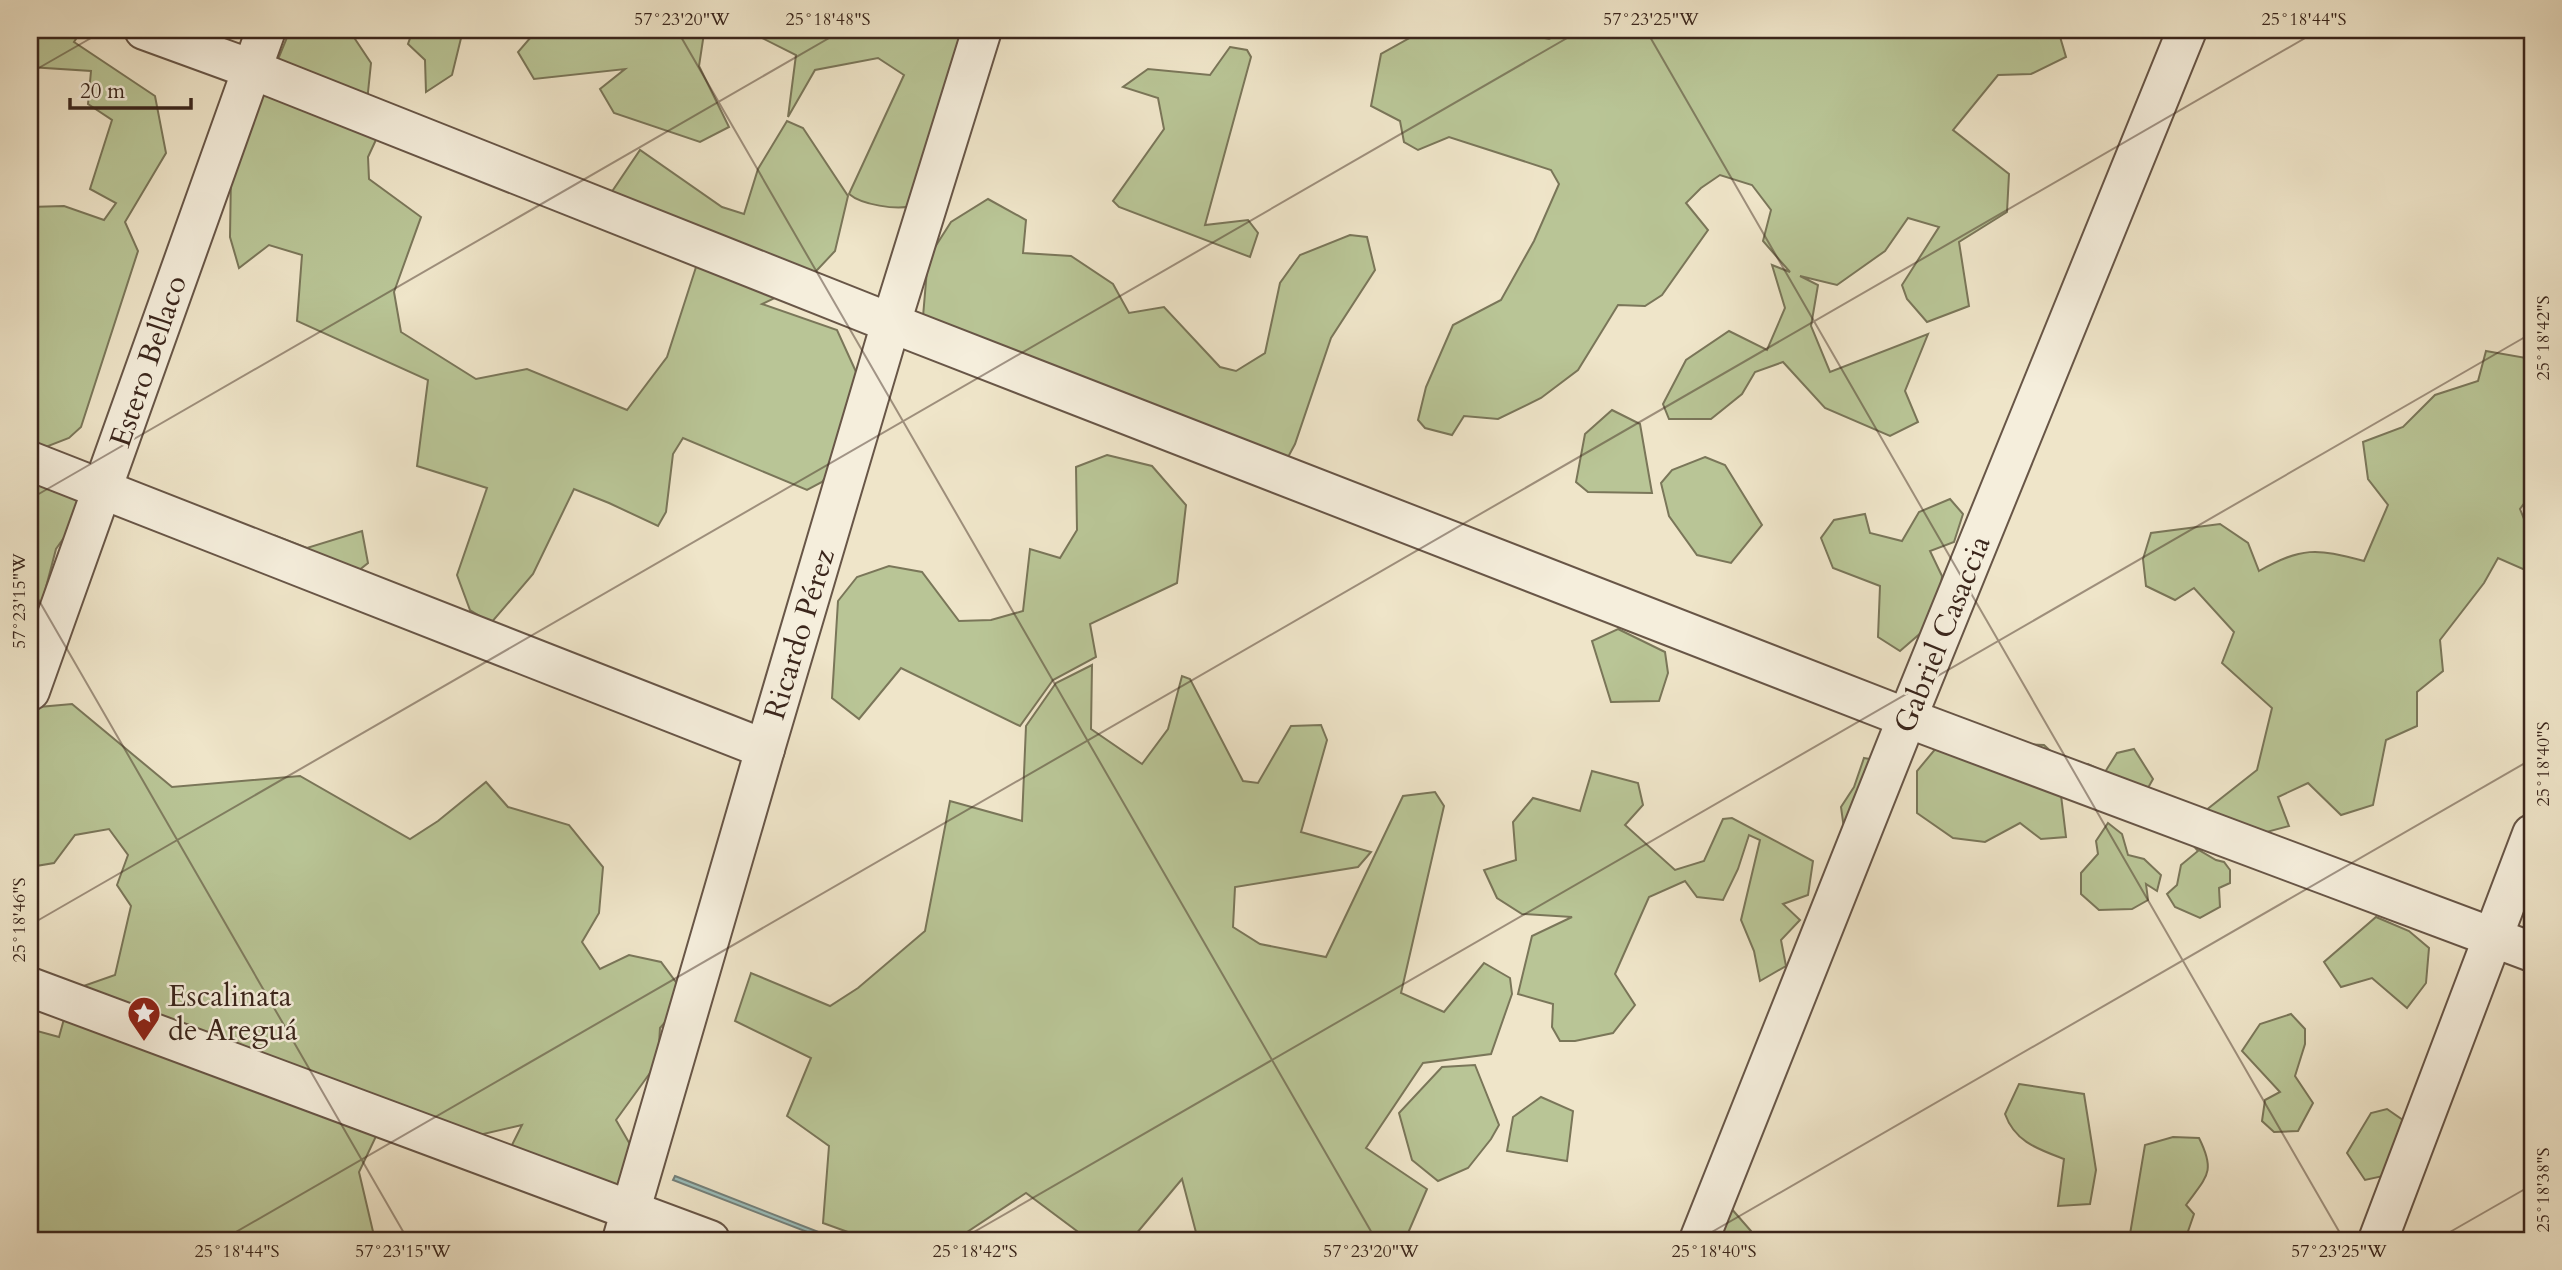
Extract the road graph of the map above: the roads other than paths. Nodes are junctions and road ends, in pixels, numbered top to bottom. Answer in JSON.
{"nodes":[{"id":1,"x":144,"y":30,"type":"edge"},
{"id":2,"x":266,"y":30,"type":"edge"},
{"id":3,"x":982,"y":30,"type":"edge"},
{"id":4,"x":2187,"y":30,"type":"edge"},
{"id":5,"x":251,"y":69,"type":"junction"},
{"id":6,"x":891,"y":323,"type":"junction"},
{"id":7,"x":30,"y":461,"type":"edge"},
{"id":8,"x":103,"y":489,"type":"junction"},
{"id":9,"x":30,"y":691,"type":"edge"},
{"id":10,"x":1907,"y":719,"type":"junction"},
{"id":11,"x":765,"y":748,"type":"junction"},
{"id":12,"x":2532,"y":834,"type":"edge"},
{"id":13,"x":2492,"y":937,"type":"junction"},
{"id":14,"x":2532,"y":952,"type":"edge"},
{"id":15,"x":30,"y":987,"type":"edge"},
{"id":16,"x":626,"y":1225,"type":"edge"},
{"id":17,"x":710,"y":1240,"type":"edge"},
{"id":18,"x":1699,"y":1240,"type":"edge"},
{"id":19,"x":2378,"y":1240,"type":"edge"}],
"edges":[{"from":1,"to":5,"type":"street"},
{"from":2,"to":5,"type":"street","name":"Estero Bellaco"},
{"from":3,"to":6,"type":"street","name":"Ricardo Pérez"},
{"from":4,"to":10,"type":"street","name":"Gabriel Casaccia"},
{"from":5,"to":6,"type":"street"},
{"from":5,"to":8,"type":"street","name":"Estero Bellaco"},
{"from":6,"to":10,"type":"street"},
{"from":6,"to":11,"type":"street","name":"Ricardo Pérez"},
{"from":7,"to":8,"type":"street"},
{"from":8,"to":9,"type":"street","name":"Estero Bellaco"},
{"from":8,"to":11,"type":"street"},
{"from":10,"to":13,"type":"street"},
{"from":10,"to":18,"type":"street","name":"Gabriel Casaccia"},
{"from":11,"to":16,"type":"street","name":"Ricardo Pérez"},
{"from":12,"to":13,"type":"street"},
{"from":13,"to":14,"type":"street"},
{"from":13,"to":19,"type":"street"},
{"from":15,"to":16,"type":"street"},
{"from":16,"to":17,"type":"street"}]}
